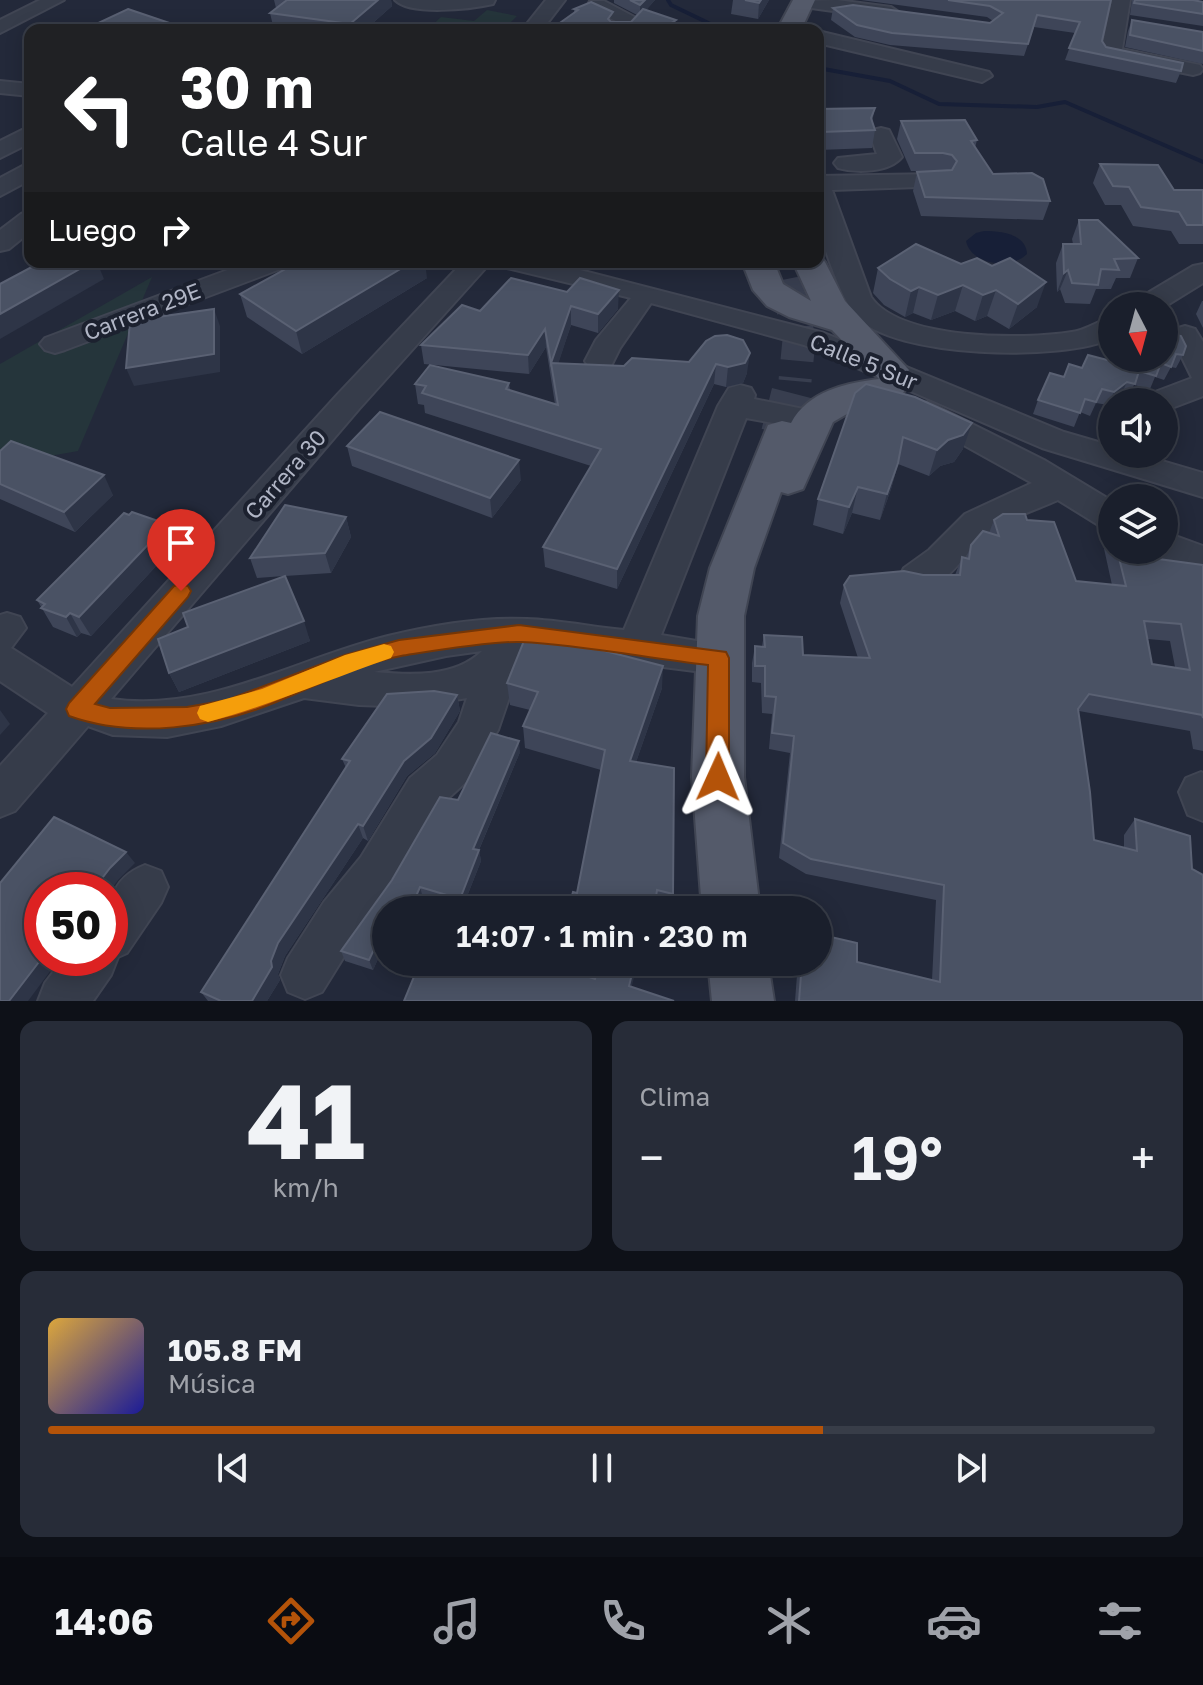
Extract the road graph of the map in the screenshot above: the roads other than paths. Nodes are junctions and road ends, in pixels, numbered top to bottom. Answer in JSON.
{"nodes":[{"id":1,"x":55,"y":0,"type":"edge"},
{"id":2,"x":404,"y":0,"type":"edge"},
{"id":3,"x":486,"y":0,"type":"edge"},
{"id":4,"x":556,"y":0,"type":"edge"},
{"id":5,"x":804,"y":0,"type":"edge"},
{"id":6,"x":1121,"y":0,"type":"edge"},
{"id":7,"x":597,"y":5,"type":"edge"},
{"id":8,"x":889,"y":6,"type":"edge"},
{"id":9,"x":915,"y":17,"type":"edge"},
{"id":10,"x":537,"y":24,"type":"edge"},
{"id":11,"x":626,"y":24,"type":"edge"},
{"id":12,"x":792,"y":24,"type":"edge"},
{"id":13,"x":0,"y":27,"type":"edge"},
{"id":14,"x":824,"y":38,"type":"edge"},
{"id":15,"x":1193,"y":69,"type":"dead end"},
{"id":16,"x":982,"y":76,"type":"dead end"},
{"id":17,"x":0,"y":87,"type":"edge"},
{"id":18,"x":24,"y":89,"type":"edge"},
{"id":19,"x":881,"y":135,"type":"dead end"},
{"id":20,"x":24,"y":137,"type":"edge"},
{"id":21,"x":0,"y":151,"type":"edge"},
{"id":22,"x":824,"y":163,"type":"edge"},
{"id":23,"x":24,"y":173,"type":"edge"},
{"id":24,"x":938,"y":181,"type":"edge"},
{"id":25,"x":824,"y":183,"type":"edge"},
{"id":26,"x":0,"y":189,"type":"edge"},
{"id":27,"x":824,"y":201,"type":"edge"},
{"id":28,"x":24,"y":224,"type":"edge"},
{"id":29,"x":0,"y":243,"type":"edge"},
{"id":30,"x":258,"y":268,"type":"edge"},
{"id":31,"x":471,"y":268,"type":"edge"},
{"id":32,"x":499,"y":268,"type":"edge"},
{"id":33,"x":540,"y":268,"type":"edge"},
{"id":34,"x":760,"y":268,"type":"edge"},
{"id":35,"x":793,"y":268,"type":"edge"},
{"id":36,"x":1203,"y":272,"type":"edge"},
{"id":37,"x":1169,"y":292,"type":"edge"},
{"id":38,"x":638,"y":305,"type":"junction"},
{"id":39,"x":843,"y":322,"type":"junction"},
{"id":40,"x":1098,"y":333,"type":"edge"},
{"id":41,"x":1185,"y":335,"type":"dead end"},
{"id":42,"x":55,"y":344,"type":"dead end"},
{"id":43,"x":600,"y":361,"type":"dead end"},
{"id":44,"x":1203,"y":372,"type":"edge"},
{"id":45,"x":888,"y":380,"type":"junction"},
{"id":46,"x":1203,"y":385,"type":"edge"},
{"id":47,"x":1178,"y":394,"type":"edge"},
{"id":48,"x":797,"y":427,"type":"junction"},
{"id":49,"x":1059,"y":485,"type":"junction"},
{"id":50,"x":1200,"y":486,"type":"edge"},
{"id":51,"x":1098,"y":509,"type":"edge"},
{"id":52,"x":1203,"y":540,"type":"edge"},
{"id":53,"x":1178,"y":543,"type":"edge"},
{"id":54,"x":1178,"y":550,"type":"edge"},
{"id":55,"x":1203,"y":561,"type":"edge"},
{"id":56,"x":917,"y":578,"type":"edge"},
{"id":57,"x":2,"y":642,"type":"edge"},
{"id":58,"x":509,"y":648,"type":"junction"},
{"id":59,"x":636,"y":648,"type":"junction"},
{"id":60,"x":718,"y":677,"type":"junction"},
{"id":61,"x":77,"y":709,"type":"junction"},
{"id":62,"x":0,"y":797,"type":"edge"},
{"id":63,"x":145,"y":887,"type":"dead end"},
{"id":64,"x":729,"y":896,"type":"edge"},
{"id":65,"x":128,"y":911,"type":"edge"},
{"id":66,"x":305,"y":975,"type":"dead end"},
{"id":67,"x":81,"y":976,"type":"edge"},
{"id":68,"x":740,"y":976,"type":"edge"},
{"id":69,"x":63,"y":1001,"type":"edge"},
{"id":70,"x":743,"y":1001,"type":"edge"}],
"edges":[{"from":1,"to":13,"type":"street"},
{"from":2,"to":3,"type":"street"},
{"from":4,"to":10,"type":"street"},
{"from":5,"to":8,"type":"street"},
{"from":5,"to":12,"type":"main road"},
{"from":6,"to":15,"type":"street"},
{"from":7,"to":11,"type":"street"},
{"from":8,"to":9,"type":"street"},
{"from":14,"to":16,"type":"street"},
{"from":17,"to":18,"type":"street"},
{"from":19,"to":22,"type":"street"},
{"from":20,"to":21,"type":"street"},
{"from":23,"to":26,"type":"street"},
{"from":24,"to":25,"type":"street"},
{"from":27,"to":40,"type":"street"},
{"from":28,"to":29,"type":"street"},
{"from":30,"to":42,"type":"street","name":"Carrera 29E"},
{"from":31,"to":61,"type":"street","name":"Carrera 30"},
{"from":32,"to":38,"type":"street","name":"Calle 5 Sur"},
{"from":33,"to":45,"type":"street","name":"Calle 5 Sur"},
{"from":34,"to":39,"type":"main road"},
{"from":35,"to":39,"type":"main road"},
{"from":36,"to":37,"type":"street"},
{"from":38,"to":43,"type":"street"},
{"from":38,"to":45,"type":"street","name":"Calle 5 Sur"},
{"from":39,"to":45,"type":"main road"},
{"from":41,"to":44,"type":"street"},
{"from":45,"to":48,"type":"main road"},
{"from":45,"to":49,"type":"street","name":"Calle 5 Sur"},
{"from":45,"to":50,"type":"street","name":"Calle 5 Sur"},
{"from":46,"to":47,"type":"street"},
{"from":48,"to":59,"type":"street"},
{"from":48,"to":60,"type":"main road"},
{"from":49,"to":51,"type":"street","name":"Calle 5 Sur"},
{"from":49,"to":56,"type":"street"},
{"from":52,"to":53,"type":"street"},
{"from":54,"to":55,"type":"street"},
{"from":57,"to":61,"type":"street"},
{"from":58,"to":59,"type":"street"},
{"from":58,"to":61,"type":"street"},
{"from":58,"to":66,"type":"street"},
{"from":59,"to":60,"type":"street"},
{"from":60,"to":64,"type":"main road"},
{"from":61,"to":62,"type":"street","name":"Carrera 30"},
{"from":63,"to":65,"type":"street"},
{"from":67,"to":69,"type":"street"},
{"from":68,"to":70,"type":"main road"}]}
